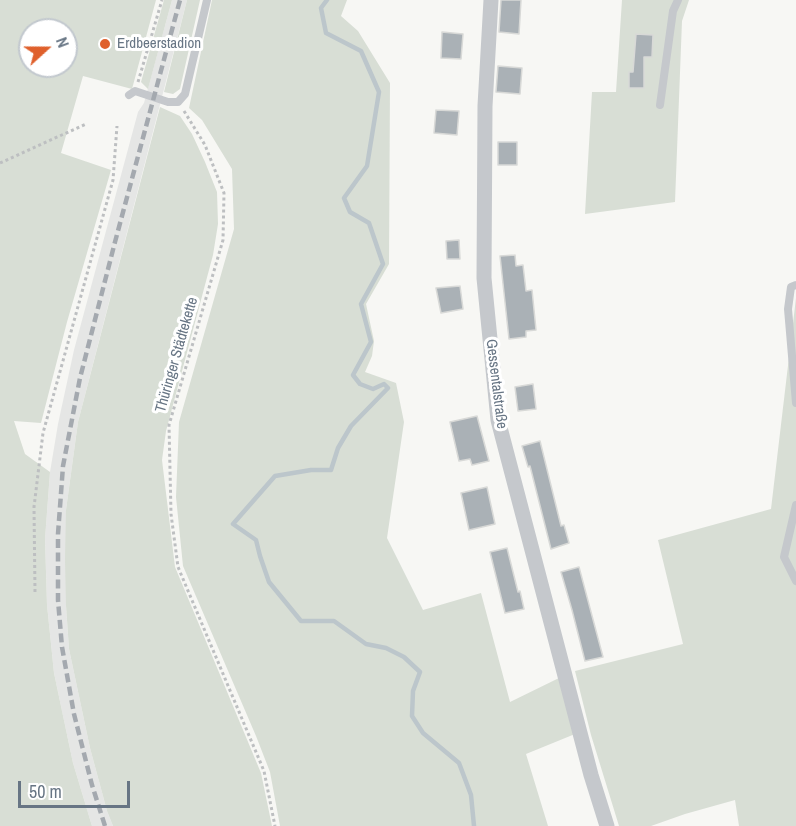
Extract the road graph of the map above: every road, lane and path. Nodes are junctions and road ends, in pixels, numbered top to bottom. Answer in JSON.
{"nodes":[{"id":1,"x":162,"y":0,"type":"edge"},
{"id":2,"x":207,"y":0,"type":"edge"},
{"id":3,"x":492,"y":0,"type":"edge"},
{"id":4,"x":678,"y":0,"type":"edge"},
{"id":5,"x":132,"y":93,"type":"joint"},
{"id":6,"x":178,"y":102,"type":"junction"},
{"id":7,"x":660,"y":105,"type":"dead end"},
{"id":8,"x":86,"y":124,"type":"dead end"},
{"id":9,"x":117,"y":126,"type":"dead end"},
{"id":10,"x":0,"y":164,"type":"edge"},
{"id":11,"x":796,"y":285,"type":"edge"},
{"id":12,"x":796,"y":403,"type":"edge"},
{"id":13,"x":796,"y":505,"type":"edge"},
{"id":14,"x":796,"y":581,"type":"edge"},
{"id":15,"x":35,"y":592,"type":"dead end"},
{"id":16,"x":275,"y":826,"type":"edge"},
{"id":17,"x":607,"y":826,"type":"edge"}],
"edges":[{"from":1,"to":5,"type":"path"},
{"from":2,"to":6,"type":"lane"},
{"from":3,"to":17,"type":"street","name":"Gessentalstraße"},
{"from":4,"to":7,"type":"lane"},
{"from":5,"to":6,"type":"lane"},
{"from":6,"to":16,"type":"path","name":"Thüringer Städtekette"},
{"from":8,"to":10,"type":"path"},
{"from":9,"to":15,"type":"path"},
{"from":11,"to":12,"type":"lane"},
{"from":13,"to":14,"type":"lane"}]}
